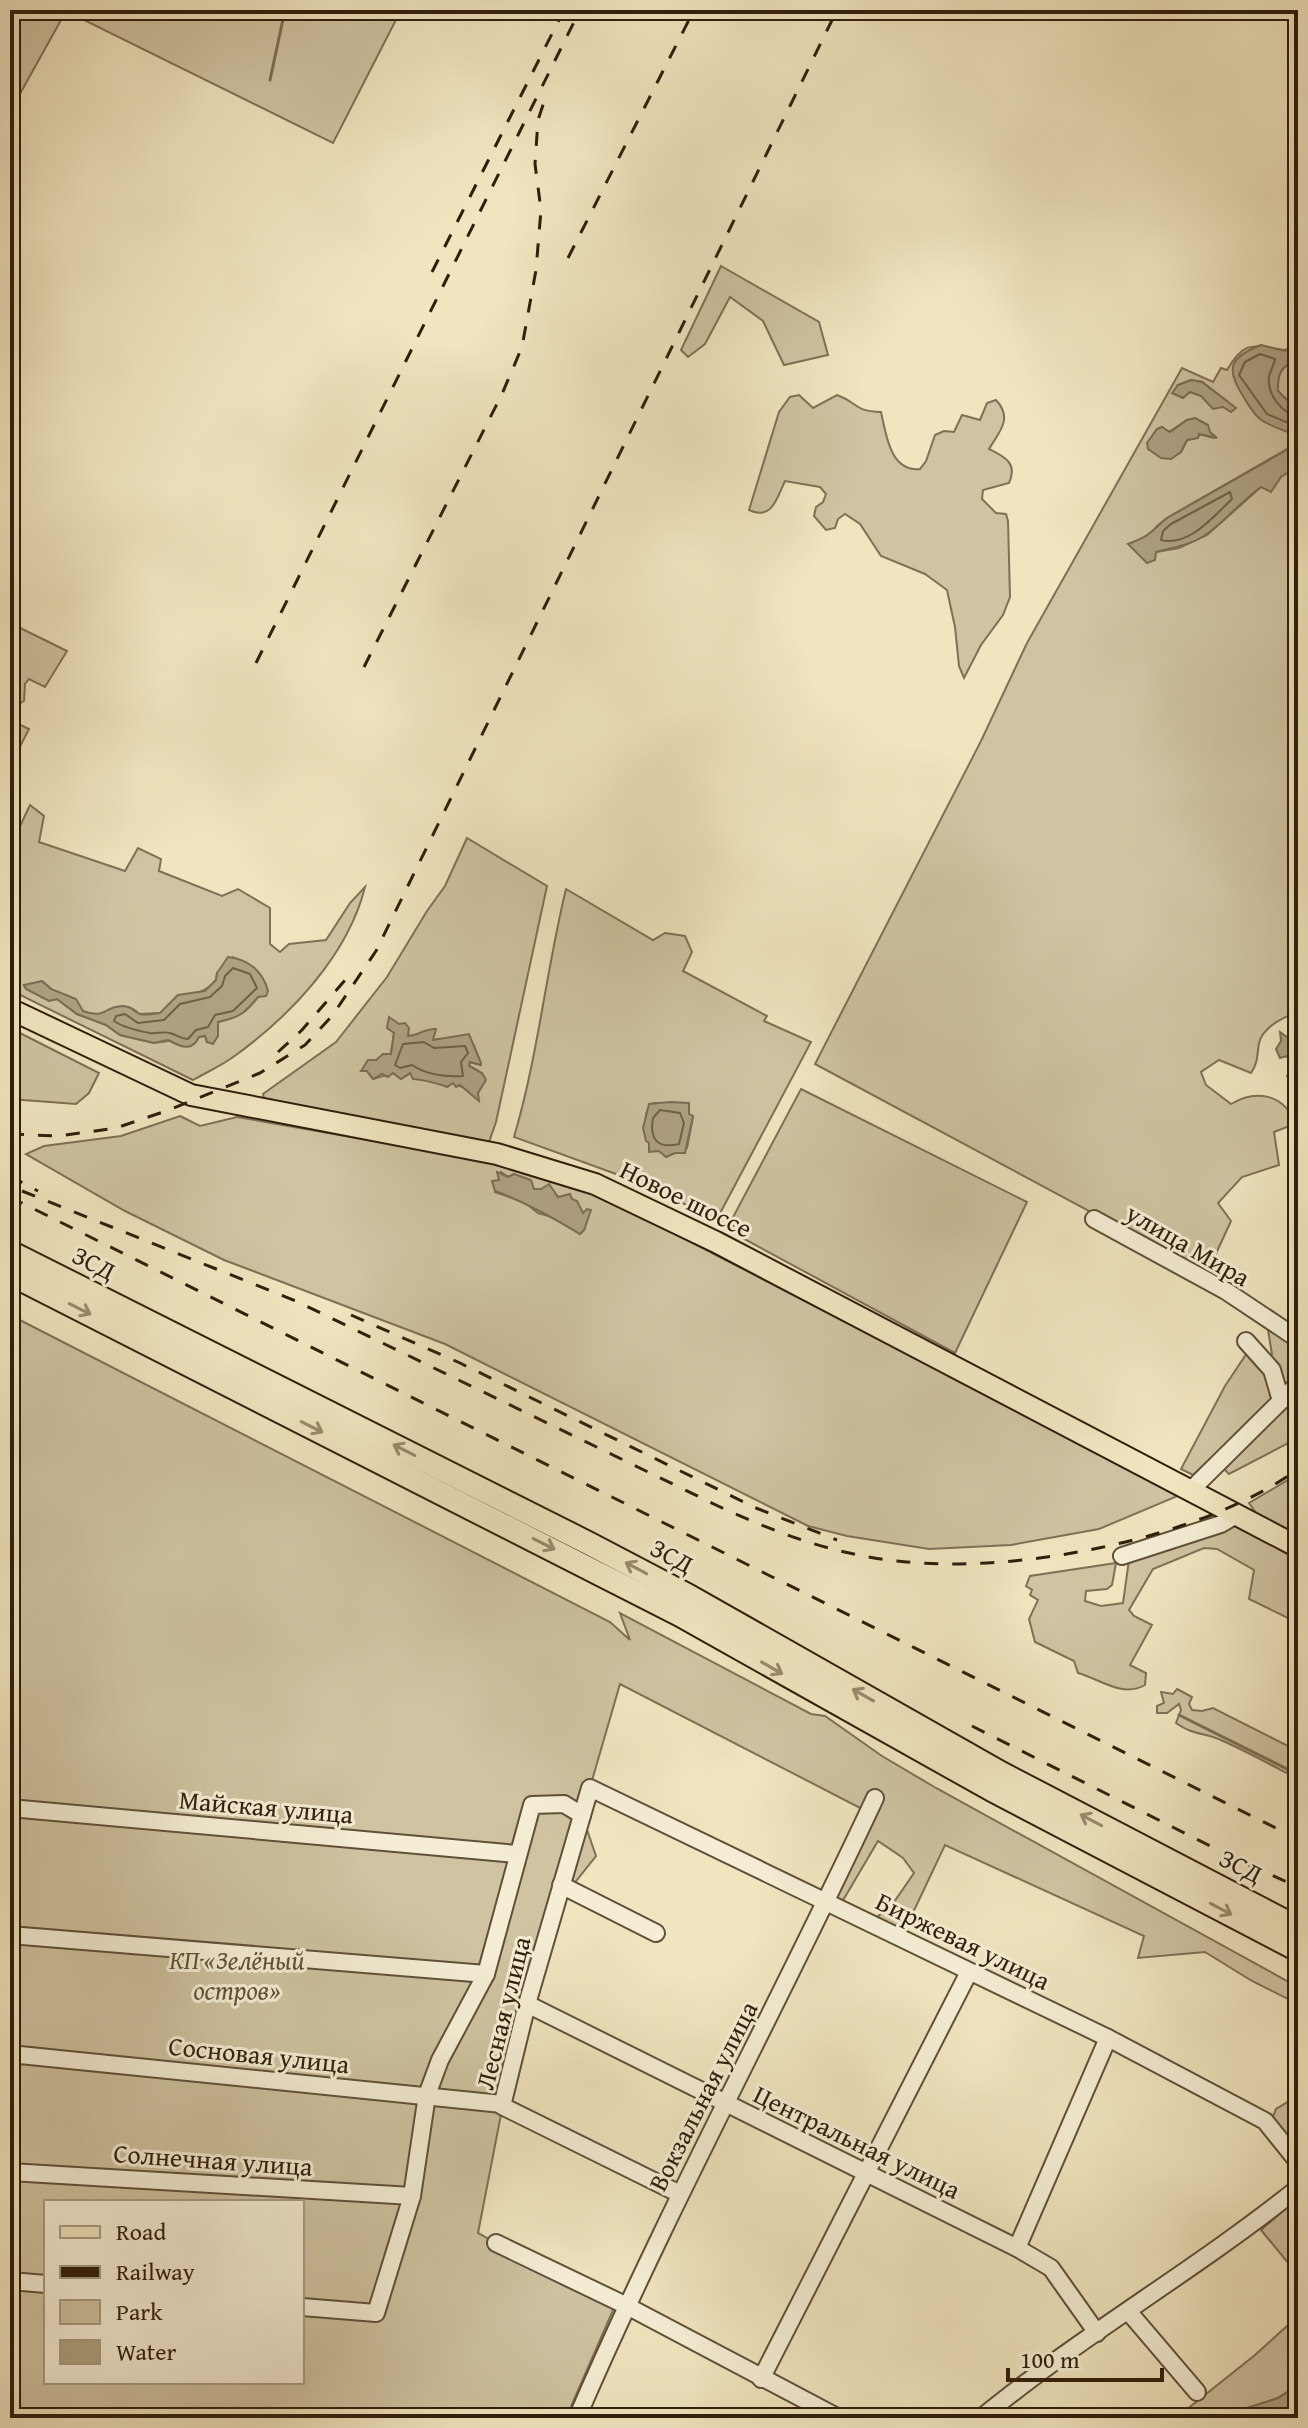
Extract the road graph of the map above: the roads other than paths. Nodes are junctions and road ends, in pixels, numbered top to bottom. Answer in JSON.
{"nodes":[{"id":1,"x":10,"y":1009,"type":"edge"},
{"id":2,"x":1094,"y":1219,"type":"dead end"},
{"id":3,"x":10,"y":1252,"type":"edge"},
{"id":4,"x":10,"y":1274,"type":"edge"},
{"id":5,"x":1298,"y":1339,"type":"edge"},
{"id":6,"x":1246,"y":1341,"type":"dead end"},
{"id":7,"x":1298,"y":1384,"type":"edge"},
{"id":8,"x":1283,"y":1399,"type":"junction"},
{"id":9,"x":1191,"y":1490,"type":"junction"},
{"id":10,"x":1236,"y":1515,"type":"junction"},
{"id":11,"x":1298,"y":1547,"type":"edge"},
{"id":12,"x":1122,"y":1556,"type":"dead end"},
{"id":13,"x":590,"y":1788,"type":"joint"},
{"id":14,"x":875,"y":1798,"type":"dead end"},
{"id":15,"x":10,"y":1808,"type":"edge"},
{"id":16,"x":582,"y":1815,"type":"junction"},
{"id":17,"x":517,"y":1854,"type":"junction"},
{"id":18,"x":1156,"y":1865,"type":"junction"},
{"id":19,"x":561,"y":1885,"type":"junction"},
{"id":20,"x":827,"y":1901,"type":"junction"},
{"id":21,"x":1298,"y":1928,"type":"edge"},
{"id":22,"x":656,"y":1933,"type":"dead end"},
{"id":23,"x":10,"y":1935,"type":"edge"},
{"id":24,"x":1298,"y":1950,"type":"edge"},
{"id":25,"x":969,"y":1972,"type":"junction"},
{"id":26,"x":486,"y":1974,"type":"junction"},
{"id":27,"x":527,"y":2004,"type":"junction"},
{"id":28,"x":1108,"y":2038,"type":"junction"},
{"id":29,"x":10,"y":2054,"type":"edge"},
{"id":30,"x":427,"y":2095,"type":"junction"},
{"id":31,"x":502,"y":2104,"type":"junction"},
{"id":32,"x":727,"y":2104,"type":"junction"},
{"id":33,"x":1298,"y":2162,"type":"edge"},
{"id":34,"x":10,"y":2172,"type":"edge"},
{"id":35,"x":867,"y":2173,"type":"junction"},
{"id":36,"x":1298,"y":2188,"type":"edge"},
{"id":37,"x":680,"y":2194,"type":"junction"},
{"id":38,"x":412,"y":2196,"type":"junction"},
{"id":39,"x":496,"y":2243,"type":"dead end"},
{"id":40,"x":1017,"y":2248,"type":"junction"},
{"id":41,"x":10,"y":2281,"type":"edge"},
{"id":42,"x":44,"y":2284,"type":"edge"},
{"id":43,"x":625,"y":2305,"type":"junction"},
{"id":44,"x":304,"y":2307,"type":"edge"},
{"id":45,"x":1128,"y":2311,"type":"junction"},
{"id":46,"x":1097,"y":2333,"type":"junction"},
{"id":47,"x":761,"y":2379,"type":"junction"},
{"id":48,"x":1197,"y":2392,"type":"dead end"},
{"id":49,"x":577,"y":2418,"type":"edge"},
{"id":50,"x":839,"y":2418,"type":"edge"},
{"id":51,"x":981,"y":2418,"type":"edge"}],
"edges":[{"from":1,"to":9,"type":"main road","name":"Новое шоссе"},
{"from":2,"to":5,"type":"street","name":"улица Мира"},
{"from":18,"to":3,"type":"highway","name":"ЗСД","one_way":true},
{"from":4,"to":18,"type":"highway","name":"ЗСД","one_way":true},
{"from":6,"to":8,"type":"street"},
{"from":7,"to":8,"type":"street"},
{"from":8,"to":9,"type":"street"},
{"from":9,"to":10,"type":"main road","name":"Новое шоссе"},
{"from":10,"to":11,"type":"main road","name":"Новое шоссе"},
{"from":10,"to":12,"type":"street"},
{"from":13,"to":16,"type":"street","name":"Лесная улица"},
{"from":13,"to":20,"type":"street","name":"Биржевая улица"},
{"from":14,"to":20,"type":"street","name":"Вокзальная улица"},
{"from":15,"to":17,"type":"street","name":"Майская улица"},
{"from":16,"to":17,"type":"street"},
{"from":16,"to":19,"type":"street","name":"Лесная улица"},
{"from":17,"to":26,"type":"street"},
{"from":18,"to":21,"type":"highway","name":"ЗСД"},
{"from":18,"to":24,"type":"highway","name":"ЗСД","one_way":true},
{"from":19,"to":22,"type":"street"},
{"from":19,"to":27,"type":"street","name":"Лесная улица"},
{"from":20,"to":25,"type":"street","name":"Биржевая улица"},
{"from":20,"to":32,"type":"street","name":"Вокзальная улица"},
{"from":23,"to":26,"type":"street"},
{"from":25,"to":28,"type":"street","name":"Биржевая улица"},
{"from":25,"to":35,"type":"street"},
{"from":26,"to":30,"type":"street"},
{"from":27,"to":31,"type":"street","name":"Лесная улица"},
{"from":27,"to":32,"type":"street","name":"Центральная улица"},
{"from":28,"to":33,"type":"street","name":"Биржевая улица"},
{"from":28,"to":40,"type":"street"},
{"from":29,"to":30,"type":"street","name":"Сосновая улица"},
{"from":30,"to":31,"type":"street","name":"Сосновая улица"},
{"from":30,"to":38,"type":"street"},
{"from":31,"to":37,"type":"street","name":"Лесная улица"},
{"from":32,"to":35,"type":"street","name":"Центральная улица"},
{"from":32,"to":37,"type":"street","name":"Вокзальная улица"},
{"from":34,"to":38,"type":"street","name":"Солнечная улица"},
{"from":35,"to":40,"type":"street","name":"Центральная улица"},
{"from":35,"to":47,"type":"street"},
{"from":36,"to":45,"type":"street"},
{"from":37,"to":43,"type":"street","name":"Вокзальная улица"},
{"from":38,"to":44,"type":"street"},
{"from":39,"to":43,"type":"street"},
{"from":40,"to":46,"type":"street","name":"Центральная улица"},
{"from":41,"to":42,"type":"street"},
{"from":43,"to":47,"type":"street"},
{"from":43,"to":49,"type":"street","name":"Вокзальная улица"},
{"from":45,"to":46,"type":"street"},
{"from":45,"to":48,"type":"street"},
{"from":46,"to":51,"type":"street"},
{"from":47,"to":50,"type":"street"}]}
